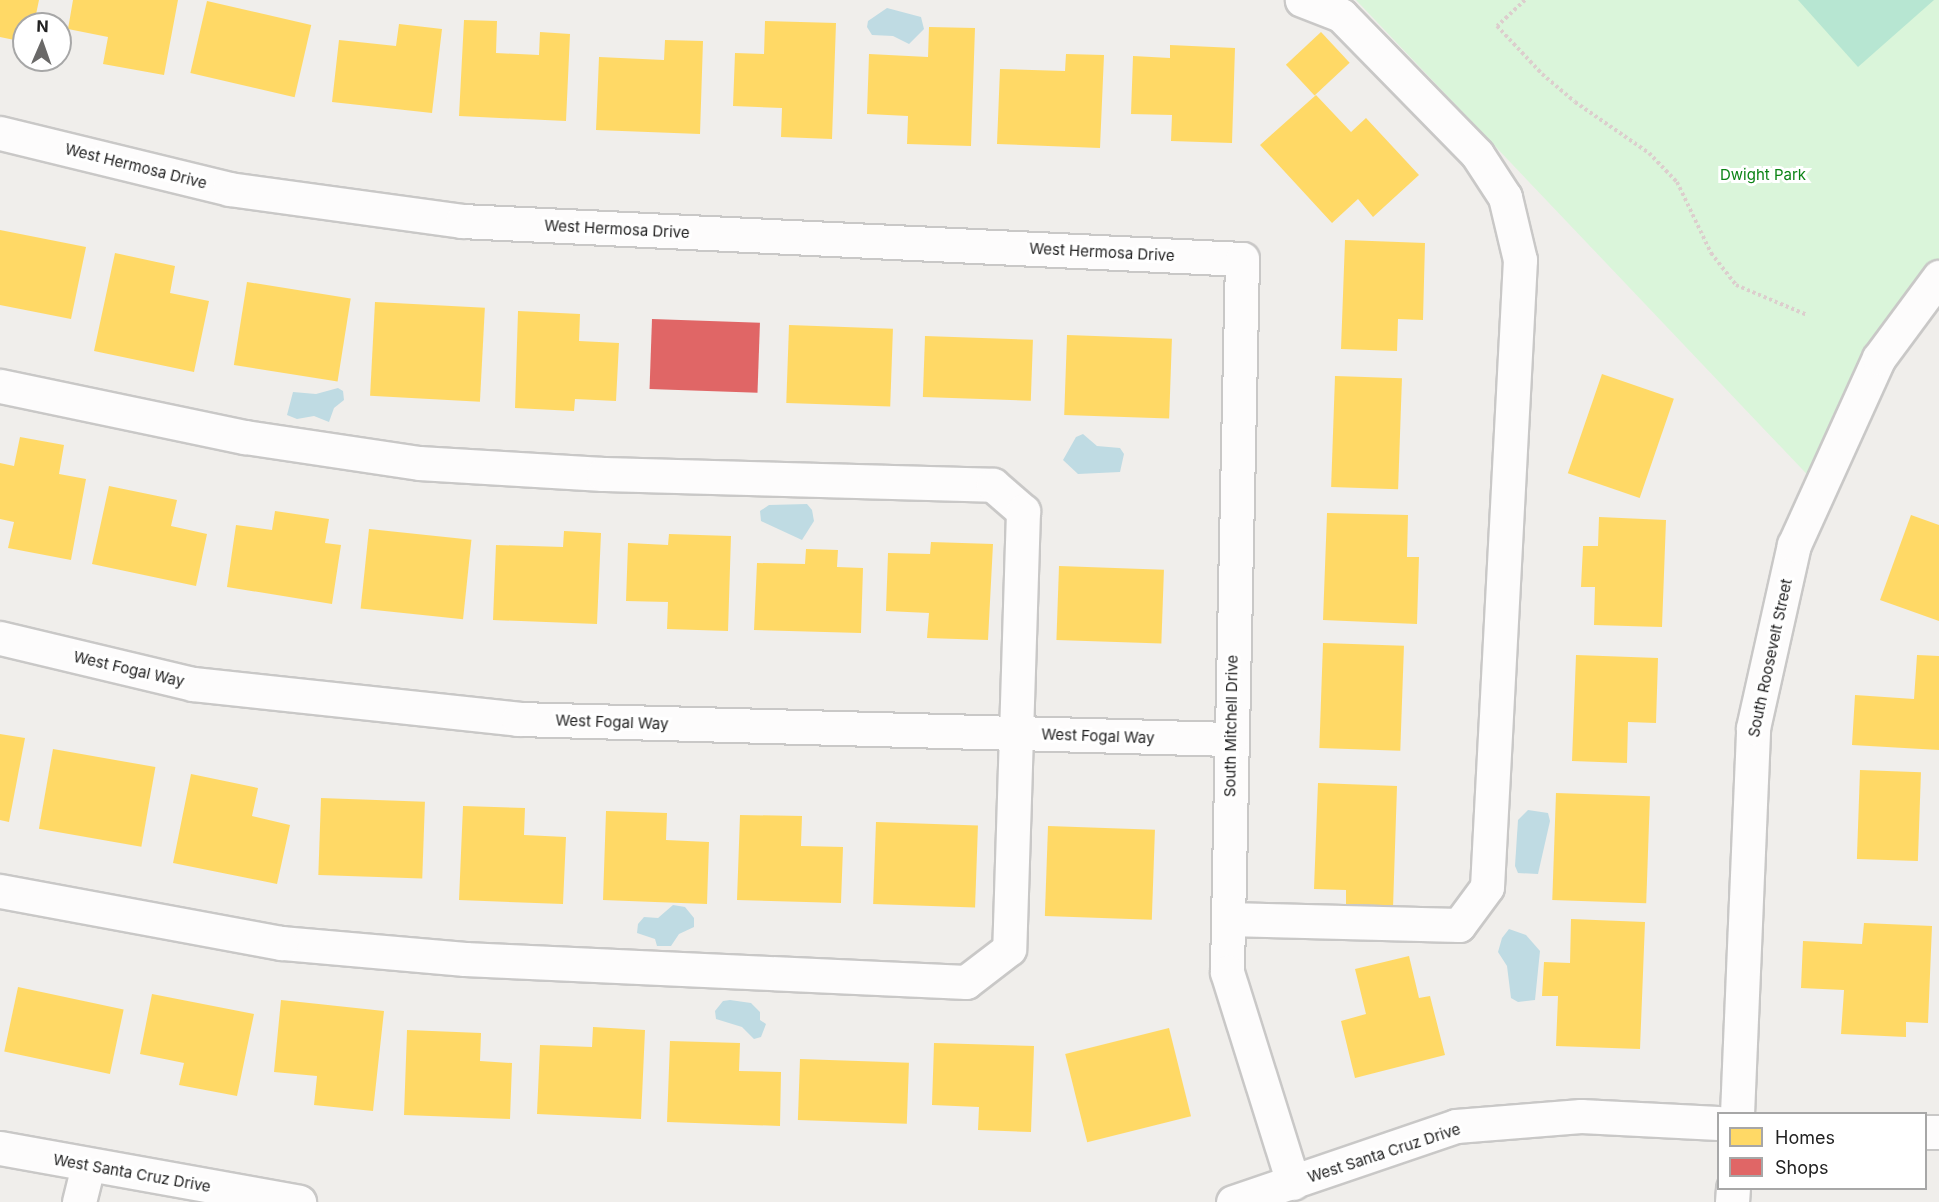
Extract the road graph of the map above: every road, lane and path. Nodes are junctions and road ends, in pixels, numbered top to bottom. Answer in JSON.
{"nodes":[{"id":1,"x":1302,"y":0,"type":"edge"},
{"id":2,"x":1525,"y":0,"type":"edge"},
{"id":3,"x":0,"y":133,"type":"edge"},
{"id":4,"x":1242,"y":259,"type":"joint"},
{"id":5,"x":1939,"y":277,"type":"edge"},
{"id":6,"x":1807,"y":315,"type":"dead end"},
{"id":7,"x":0,"y":386,"type":"edge"},
{"id":8,"x":0,"y":638,"type":"edge"},
{"id":9,"x":1017,"y":733,"type":"junction"},
{"id":10,"x":1231,"y":739,"type":"junction"},
{"id":11,"x":0,"y":891,"type":"edge"},
{"id":12,"x":1228,"y":920,"type":"junction"},
{"id":13,"x":1737,"y":1112,"type":"edge"},
{"id":14,"x":1717,"y":1124,"type":"edge"},
{"id":15,"x":0,"y":1149,"type":"edge"},
{"id":16,"x":88,"y":1166,"type":"junction"},
{"id":17,"x":1293,"y":1184,"type":"junction"},
{"id":18,"x":79,"y":1202,"type":"edge"},
{"id":19,"x":299,"y":1202,"type":"edge"},
{"id":20,"x":1233,"y":1202,"type":"edge"}],
"edges":[{"from":1,"to":12,"type":"street"},
{"from":2,"to":6,"type":"path"},
{"from":3,"to":4,"type":"street","name":"West Hermosa Drive"},
{"from":4,"to":10,"type":"street","name":"South Mitchell Drive"},
{"from":5,"to":13,"type":"street","name":"South Roosevelt Street"},
{"from":7,"to":9,"type":"street"},
{"from":8,"to":9,"type":"street","name":"West Fogal Way"},
{"from":9,"to":10,"type":"street","name":"West Fogal Way"},
{"from":9,"to":11,"type":"street"},
{"from":10,"to":12,"type":"street","name":"South Mitchell Drive"},
{"from":12,"to":17,"type":"street","name":"South Mitchell Drive"},
{"from":14,"to":17,"type":"street","name":"West Santa Cruz Drive"},
{"from":15,"to":16,"type":"street","name":"West Santa Cruz Drive"},
{"from":16,"to":18,"type":"street"},
{"from":16,"to":19,"type":"street","name":"West Santa Cruz Drive"},
{"from":17,"to":20,"type":"street","name":"West Santa Cruz Drive"}]}
